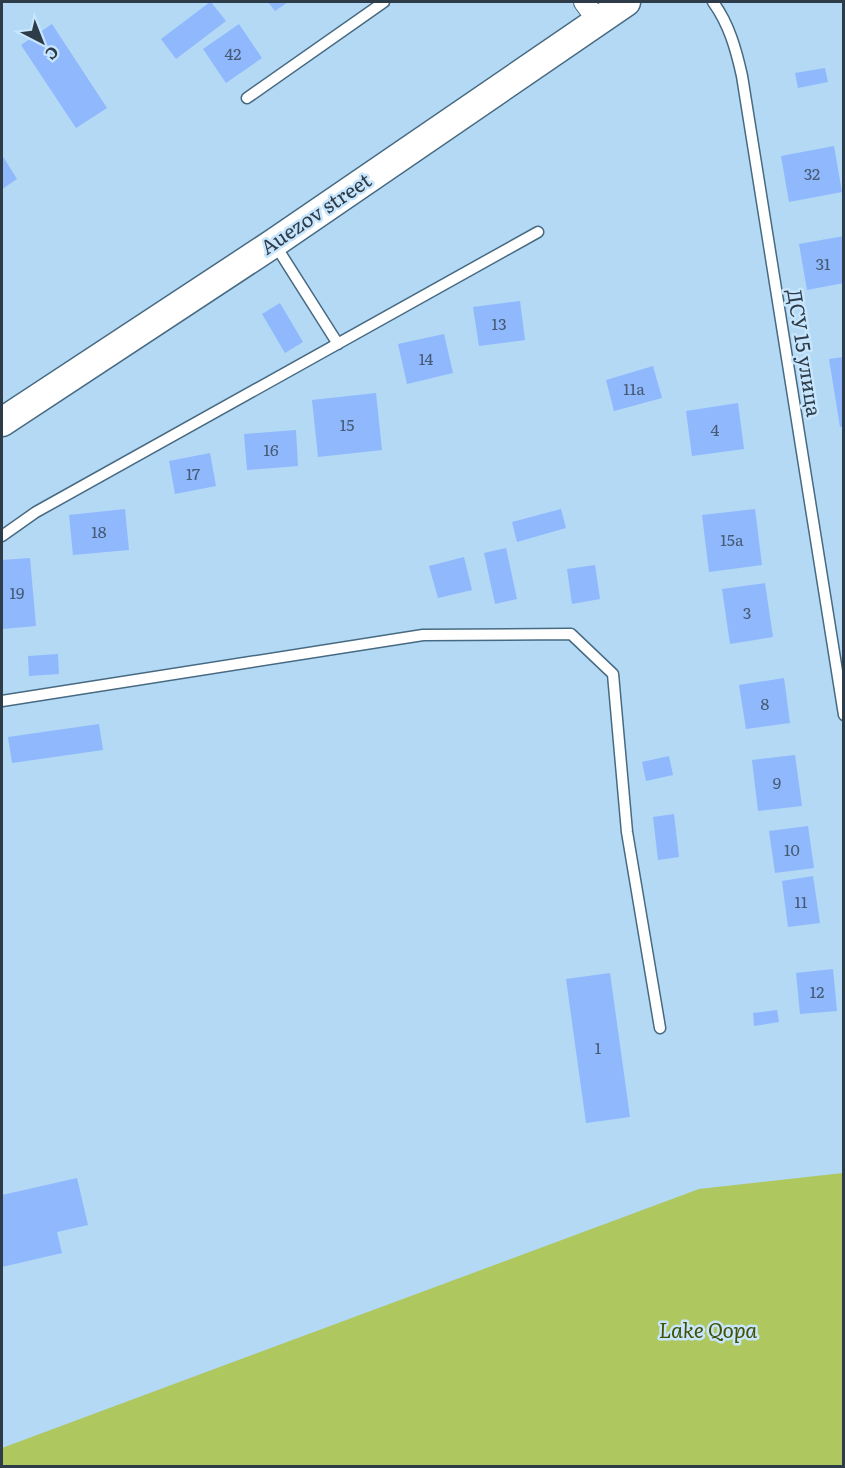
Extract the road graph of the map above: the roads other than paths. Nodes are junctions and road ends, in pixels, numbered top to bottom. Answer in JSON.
{"nodes":[{"id":1,"x":384,"y":2,"type":"edge"},
{"id":2,"x":626,"y":2,"type":"edge"},
{"id":3,"x":713,"y":2,"type":"edge"},
{"id":4,"x":591,"y":11,"type":"edge"},
{"id":5,"x":247,"y":98,"type":"dead end"},
{"id":6,"x":538,"y":232,"type":"dead end"},
{"id":7,"x":274,"y":243,"type":"junction"},
{"id":8,"x":338,"y":344,"type":"junction"},
{"id":9,"x":2,"y":422,"type":"edge"},
{"id":10,"x":2,"y":536,"type":"edge"},
{"id":11,"x":2,"y":701,"type":"edge"},
{"id":12,"x":843,"y":715,"type":"edge"},
{"id":13,"x":660,"y":1028,"type":"dead end"}],
"edges":[{"from":1,"to":5,"type":"lane"},
{"from":2,"to":4,"type":"main road","name":"Auezov street"},
{"from":3,"to":12,"type":"lane","name":"ДСУ 15 улица"},
{"from":4,"to":7,"type":"main road","name":"Auezov street"},
{"from":6,"to":8,"type":"lane"},
{"from":7,"to":8,"type":"lane"},
{"from":7,"to":9,"type":"main road","name":"Auezov street"},
{"from":8,"to":10,"type":"lane"},
{"from":11,"to":13,"type":"lane"}]}
